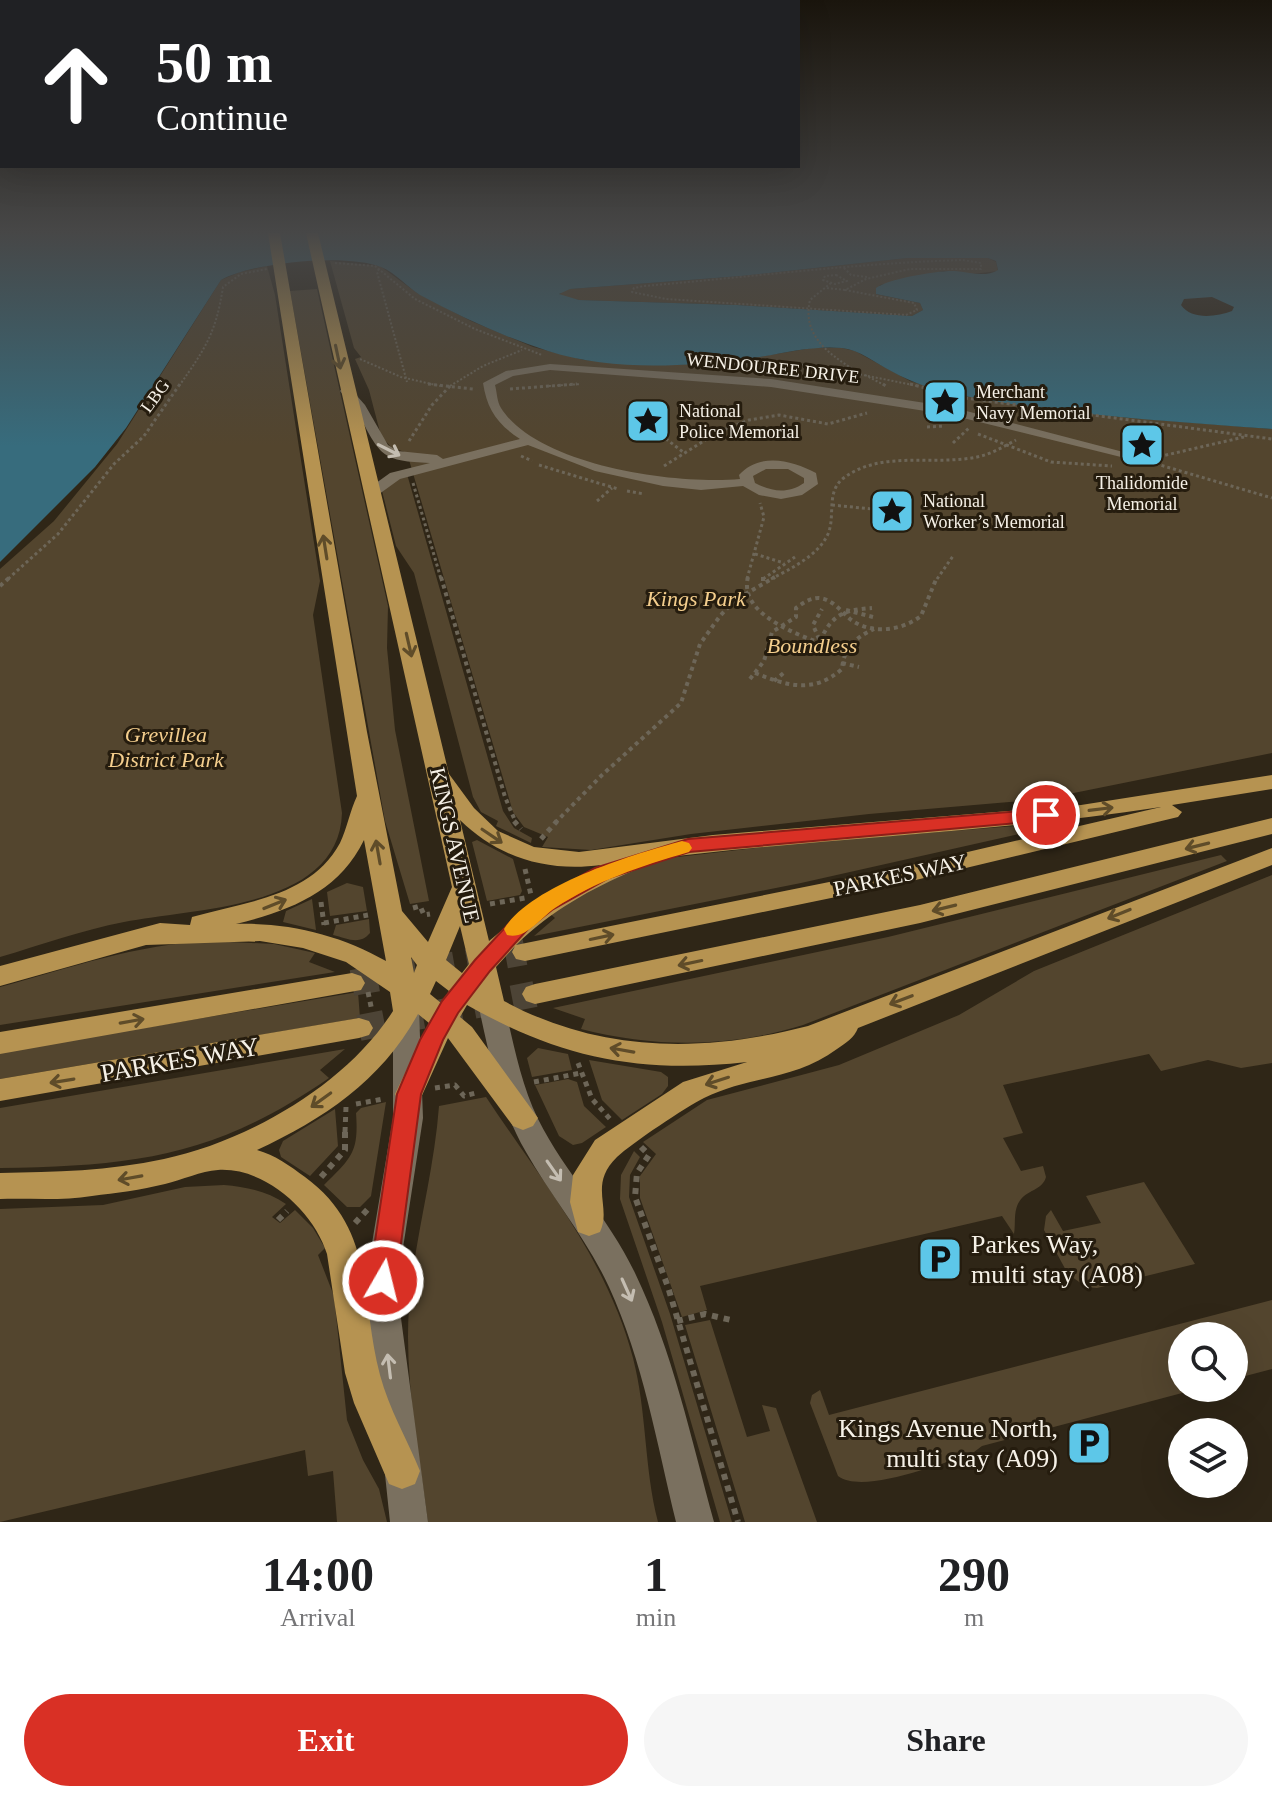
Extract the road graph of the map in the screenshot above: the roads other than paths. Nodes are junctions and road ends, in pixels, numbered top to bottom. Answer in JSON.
{"nodes":[{"id":1,"x":284,"y":304,"type":"edge"},
{"id":2,"x":332,"y":304,"type":"edge"},
{"id":3,"x":346,"y":391,"type":"junction"},
{"id":4,"x":531,"y":440,"type":"junction"},
{"id":5,"x":1125,"y":454,"type":"dead end"},
{"id":6,"x":464,"y":459,"type":"junction"},
{"id":7,"x":747,"y":482,"type":"dead end"},
{"id":8,"x":370,"y":494,"type":"junction"},
{"id":9,"x":440,"y":778,"type":"junction"},
{"id":10,"x":1272,"y":784,"type":"edge"},
{"id":11,"x":368,"y":792,"type":"junction"},
{"id":12,"x":1272,"y":826,"type":"edge"},
{"id":13,"x":688,"y":846,"type":"junction"},
{"id":14,"x":1272,"y":856,"type":"edge"},
{"id":15,"x":464,"y":887,"type":"junction"},
{"id":16,"x":145,"y":936,"type":"junction"},
{"id":17,"x":516,"y":945,"type":"junction"},
{"id":18,"x":480,"y":954,"type":"junction"},
{"id":19,"x":421,"y":955,"type":"junction"},
{"id":20,"x":361,"y":973,"type":"junction"},
{"id":21,"x":0,"y":976,"type":"edge"},
{"id":22,"x":463,"y":990,"type":"junction"},
{"id":23,"x":535,"y":994,"type":"tunnel mouth"},
{"id":24,"x":407,"y":997,"type":"junction"},
{"id":25,"x":861,"y":1015,"type":"junction"},
{"id":26,"x":504,"y":1020,"type":"junction"},
{"id":27,"x":359,"y":1028,"type":"tunnel mouth"},
{"id":28,"x":425,"y":1037,"type":"junction"},
{"id":29,"x":0,"y":1043,"type":"edge"},
{"id":30,"x":0,"y":1090,"type":"edge"},
{"id":31,"x":523,"y":1118,"type":"junction"},
{"id":32,"x":205,"y":1159,"type":"junction"},
{"id":33,"x":0,"y":1186,"type":"edge"},
{"id":34,"x":589,"y":1222,"type":"junction"},
{"id":35,"x":402,"y":1471,"type":"junction"},
{"id":36,"x":693,"y":1519,"type":"edge"},
{"id":37,"x":409,"y":1522,"type":"edge"}],
"edges":[{"from":11,"to":1,"type":"main road","one_way":true},
{"from":2,"to":3,"type":"main road","name":"KINGS AVENUE","one_way":true},
{"from":3,"to":6,"type":"street","one_way":true},
{"from":3,"to":8,"type":"main road","name":"KINGS AVENUE"},
{"from":4,"to":5,"type":"street","name":"WENDOUREE DRIVE"},
{"from":4,"to":6,"type":"street"},
{"from":4,"to":7,"type":"street","name":"WENDOUREE DRIVE"},
{"from":6,"to":8,"type":"street"},
{"from":8,"to":9,"type":"main road","name":"KINGS AVENUE","one_way":true},
{"from":9,"to":13,"type":"main road","one_way":true},
{"from":9,"to":15,"type":"main road","name":"KINGS AVENUE"},
{"from":13,"to":10,"type":"main road","one_way":true},
{"from":17,"to":10,"type":"main road","name":"PARKES WAY","one_way":true},
{"from":16,"to":11,"type":"main road","one_way":true},
{"from":19,"to":11,"type":"main road","one_way":true},
{"from":12,"to":23,"type":"main road","name":"PARKES WAY","one_way":true},
{"from":13,"to":17,"type":"main road"},
{"from":14,"to":25,"type":"main road","one_way":true},
{"from":15,"to":18,"type":"main road","name":"KINGS AVENUE"},
{"from":15,"to":19,"type":"main road"},
{"from":16,"to":20,"type":"main road"},
{"from":16,"to":21,"type":"main road"},
{"from":17,"to":18,"type":"main road"},
{"from":18,"to":22,"type":"main road"},
{"from":18,"to":26,"type":"main road","name":"KINGS AVENUE"},
{"from":19,"to":22,"type":"main road"},
{"from":19,"to":24,"type":"main road"},
{"from":20,"to":24,"type":"main road"},
{"from":29,"to":20,"type":"main road","name":"PARKES WAY","one_way":true},
{"from":22,"to":26,"type":"main road"},
{"from":22,"to":28,"type":"main road"},
{"from":24,"to":28,"type":"main road"},
{"from":24,"to":28,"type":"main road"},
{"from":25,"to":26,"type":"main road","one_way":true},
{"from":25,"to":34,"type":"main road","one_way":true},
{"from":26,"to":31,"type":"street","name":"KINGS AVENUE"},
{"from":27,"to":30,"type":"main road","name":"PARKES WAY","one_way":true},
{"from":28,"to":31,"type":"main road"},
{"from":28,"to":32,"type":"main road","one_way":true},
{"from":35,"to":28,"type":"street","one_way":true},
{"from":31,"to":34,"type":"street","name":"KINGS AVENUE","one_way":true},
{"from":32,"to":33,"type":"main road","one_way":true},
{"from":32,"to":35,"type":"main road"},
{"from":34,"to":36,"type":"street","name":"KINGS AVENUE","one_way":true},
{"from":35,"to":37,"type":"street"}]}
